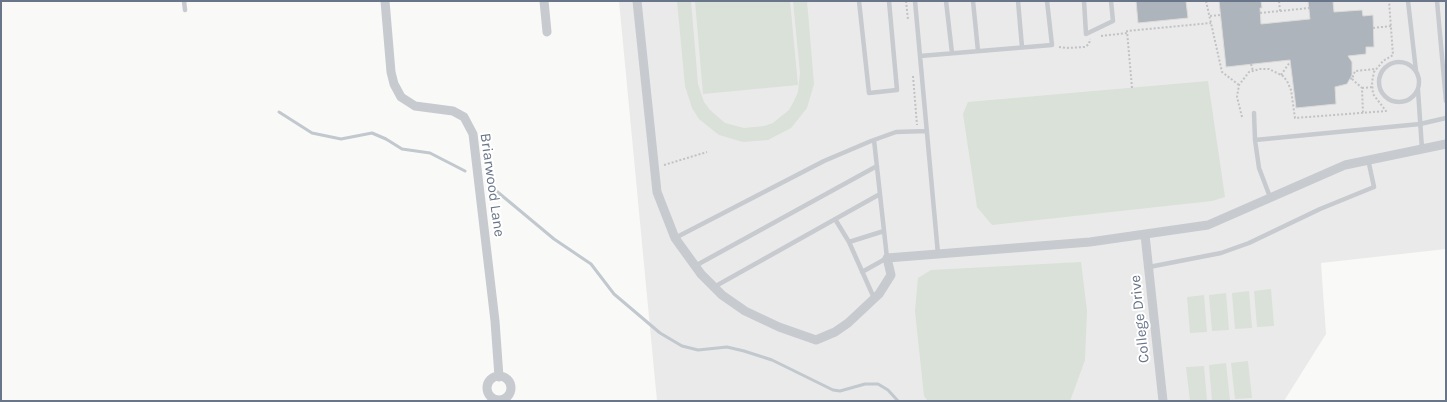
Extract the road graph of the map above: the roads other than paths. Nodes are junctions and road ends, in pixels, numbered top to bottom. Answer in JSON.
{"nodes":[{"id":1,"x":184,"y":1,"type":"edge"},
{"id":2,"x":385,"y":1,"type":"edge"},
{"id":3,"x":544,"y":1,"type":"edge"},
{"id":4,"x":637,"y":1,"type":"edge"},
{"id":5,"x":859,"y":1,"type":"edge"},
{"id":6,"x":889,"y":1,"type":"edge"},
{"id":7,"x":915,"y":1,"type":"edge"},
{"id":8,"x":946,"y":1,"type":"edge"},
{"id":9,"x":973,"y":1,"type":"edge"},
{"id":10,"x":1018,"y":1,"type":"edge"},
{"id":11,"x":1047,"y":1,"type":"edge"},
{"id":12,"x":1084,"y":1,"type":"edge"},
{"id":13,"x":1111,"y":1,"type":"edge"},
{"id":14,"x":1408,"y":1,"type":"edge"},
{"id":15,"x":1437,"y":1,"type":"edge"},
{"id":16,"x":185,"y":10,"type":"dead end"},
{"id":17,"x":547,"y":32,"type":"dead end"},
{"id":18,"x":1022,"y":47,"type":"junction"},
{"id":19,"x":978,"y":51,"type":"junction"},
{"id":20,"x":952,"y":53,"type":"junction"},
{"id":21,"x":920,"y":56,"type":"junction"},
{"id":22,"x":1416,"y":72,"type":"junction"},
{"id":23,"x":1418,"y":88,"type":"junction"},
{"id":24,"x":1446,"y":101,"type":"edge"},
{"id":25,"x":1254,"y":113,"type":"dead end"},
{"id":26,"x":1446,"y":118,"type":"edge"},
{"id":27,"x":1420,"y":124,"type":"junction"},
{"id":28,"x":927,"y":131,"type":"junction"},
{"id":29,"x":874,"y":140,"type":"junction"},
{"id":30,"x":1255,"y":140,"type":"junction"},
{"id":31,"x":1446,"y":144,"type":"edge"},
{"id":32,"x":1422,"y":149,"type":"junction"},
{"id":33,"x":1368,"y":159,"type":"junction"},
{"id":34,"x":877,"y":166,"type":"junction"},
{"id":35,"x":880,"y":194,"type":"junction"},
{"id":36,"x":1270,"y":197,"type":"junction"},
{"id":37,"x":835,"y":219,"type":"junction"},
{"id":38,"x":884,"y":231,"type":"junction"},
{"id":39,"x":1146,"y":235,"type":"junction"},
{"id":40,"x":675,"y":238,"type":"junction"},
{"id":41,"x":849,"y":242,"type":"junction"},
{"id":42,"x":938,"y":255,"type":"junction"},
{"id":43,"x":887,"y":258,"type":"junction"},
{"id":44,"x":695,"y":266,"type":"junction"},
{"id":45,"x":1149,"y":267,"type":"junction"},
{"id":46,"x":862,"y":272,"type":"junction"},
{"id":47,"x":714,"y":287,"type":"junction"},
{"id":48,"x":874,"y":298,"type":"junction"},
{"id":49,"x":498,"y":376,"type":"dead end"},
{"id":50,"x":1163,"y":401,"type":"edge"}],
"edges":[{"from":1,"to":16,"type":"lane"},
{"from":2,"to":49,"type":"street","name":"Briarwood Lane"},
{"from":3,"to":17,"type":"street"},
{"from":4,"to":40,"type":"street"},
{"from":5,"to":6,"type":"lane"},
{"from":7,"to":21,"type":"lane"},
{"from":8,"to":20,"type":"lane"},
{"from":9,"to":19,"type":"lane"},
{"from":10,"to":18,"type":"lane"},
{"from":11,"to":18,"type":"lane"},
{"from":12,"to":13,"type":"lane"},
{"from":14,"to":22,"type":"lane"},
{"from":15,"to":24,"type":"lane"},
{"from":18,"to":19,"type":"lane"},
{"from":19,"to":20,"type":"lane"},
{"from":20,"to":21,"type":"lane"},
{"from":21,"to":28,"type":"lane"},
{"from":22,"to":23,"type":"lane"},
{"from":22,"to":23,"type":"lane"},
{"from":23,"to":27,"type":"lane"},
{"from":25,"to":30,"type":"lane"},
{"from":26,"to":27,"type":"lane"},
{"from":27,"to":30,"type":"lane"},
{"from":27,"to":32,"type":"lane"},
{"from":28,"to":29,"type":"lane"},
{"from":28,"to":42,"type":"lane"},
{"from":29,"to":34,"type":"lane"},
{"from":29,"to":40,"type":"lane"},
{"from":30,"to":36,"type":"lane"},
{"from":31,"to":32,"type":"street"},
{"from":32,"to":33,"type":"street"},
{"from":33,"to":36,"type":"street"},
{"from":33,"to":45,"type":"lane"},
{"from":34,"to":35,"type":"lane"},
{"from":34,"to":44,"type":"lane"},
{"from":35,"to":37,"type":"lane"},
{"from":35,"to":38,"type":"lane"},
{"from":36,"to":39,"type":"street"},
{"from":37,"to":41,"type":"lane"},
{"from":37,"to":47,"type":"lane"},
{"from":38,"to":41,"type":"lane"},
{"from":38,"to":43,"type":"lane"},
{"from":39,"to":42,"type":"street"},
{"from":39,"to":45,"type":"street","name":"College Drive"},
{"from":40,"to":44,"type":"street"},
{"from":41,"to":46,"type":"lane"},
{"from":42,"to":43,"type":"street"},
{"from":43,"to":46,"type":"lane"},
{"from":43,"to":48,"type":"street"},
{"from":44,"to":47,"type":"street"},
{"from":45,"to":50,"type":"street","name":"College Drive"},
{"from":46,"to":48,"type":"lane"},
{"from":47,"to":48,"type":"street"}]}
